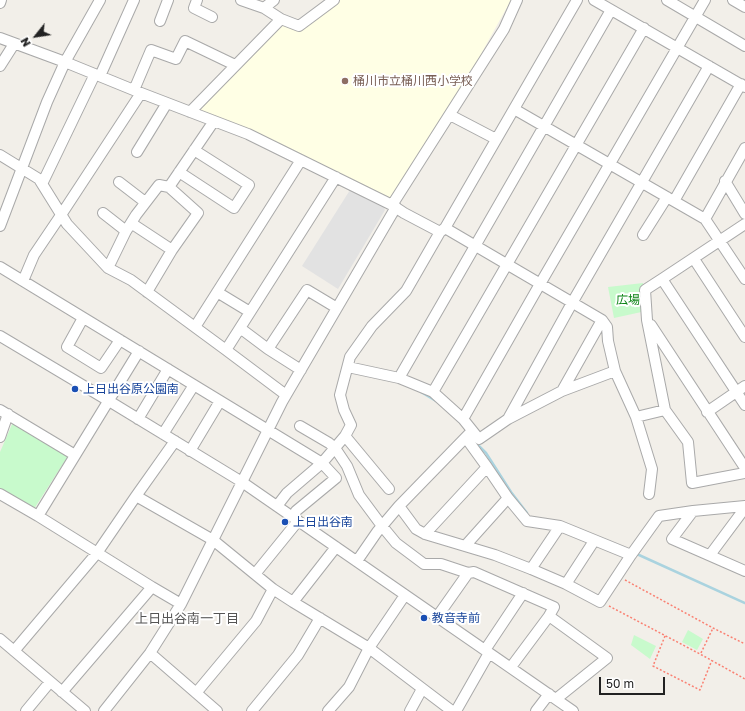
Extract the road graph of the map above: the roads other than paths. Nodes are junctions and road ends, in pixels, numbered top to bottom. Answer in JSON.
{"nodes":[{"id":1,"x":1,"y":0,"type":"edge"},
{"id":2,"x":100,"y":0,"type":"edge"},
{"id":3,"x":134,"y":0,"type":"edge"},
{"id":4,"x":168,"y":0,"type":"edge"},
{"id":5,"x":197,"y":0,"type":"edge"},
{"id":6,"x":240,"y":0,"type":"edge"},
{"id":7,"x":274,"y":0,"type":"edge"},
{"id":8,"x":334,"y":0,"type":"edge"},
{"id":9,"x":517,"y":0,"type":"edge"},
{"id":10,"x":577,"y":0,"type":"edge"},
{"id":11,"x":594,"y":0,"type":"edge"},
{"id":12,"x":667,"y":0,"type":"edge"},
{"id":13,"x":705,"y":0,"type":"edge"},
{"id":14,"x":733,"y":0,"type":"edge"},
{"id":15,"x":0,"y":3,"type":"edge"},
{"id":16,"x":745,"y":7,"type":"edge"},
{"id":17,"x":264,"y":8,"type":"junction"},
{"id":18,"x":611,"y":10,"type":"junction"},
{"id":19,"x":212,"y":17,"type":"dead end"},
{"id":20,"x":696,"y":17,"type":"junction"},
{"id":21,"x":281,"y":18,"type":"junction"},
{"id":22,"x":160,"y":21,"type":"dead end"},
{"id":23,"x":644,"y":28,"type":"junction"},
{"id":24,"x":0,"y":38,"type":"edge"},
{"id":25,"x":14,"y":44,"type":"junction"},
{"id":26,"x":745,"y":46,"type":"edge"},
{"id":27,"x":678,"y":48,"type":"junction"},
{"id":28,"x":65,"y":62,"type":"junction"},
{"id":29,"x":235,"y":65,"type":"junction"},
{"id":30,"x":0,"y":66,"type":"edge"},
{"id":31,"x":709,"y":66,"type":"junction"},
{"id":32,"x":97,"y":75,"type":"junction"},
{"id":33,"x":743,"y":85,"type":"edge"},
{"id":34,"x":138,"y":92,"type":"junction"},
{"id":35,"x":167,"y":103,"type":"junction"},
{"id":36,"x":514,"y":109,"type":"junction"},
{"id":37,"x":190,"y":112,"type":"junction"},
{"id":38,"x":450,"y":115,"type":"junction"},
{"id":39,"x":214,"y":121,"type":"junction"},
{"id":40,"x":544,"y":126,"type":"junction"},
{"id":41,"x":496,"y":139,"type":"junction"},
{"id":42,"x":576,"y":145,"type":"junction"},
{"id":43,"x":745,"y":148,"type":"edge"},
{"id":44,"x":194,"y":150,"type":"junction"},
{"id":45,"x":137,"y":152,"type":"dead end"},
{"id":46,"x":0,"y":155,"type":"edge"},
{"id":47,"x":301,"y":160,"type":"junction"},
{"id":48,"x":610,"y":164,"type":"junction"},
{"id":49,"x":22,"y":168,"type":"junction"},
{"id":50,"x":179,"y":172,"type":"junction"},
{"id":51,"x":336,"y":177,"type":"junction"},
{"id":52,"x":725,"y":181,"type":"junction"},
{"id":53,"x":119,"y":182,"type":"dead end"},
{"id":54,"x":642,"y":183,"type":"junction"},
{"id":55,"x":42,"y":184,"type":"junction"},
{"id":56,"x":169,"y":187,"type":"junction"},
{"id":57,"x":670,"y":199,"type":"junction"},
{"id":58,"x":145,"y":202,"type":"junction"},
{"id":59,"x":394,"y":206,"type":"junction"},
{"id":60,"x":103,"y":213,"type":"dead end"},
{"id":61,"x":745,"y":214,"type":"edge"},
{"id":62,"x":61,"y":215,"type":"junction"},
{"id":63,"x":704,"y":219,"type":"junction"},
{"id":64,"x":745,"y":224,"type":"edge"},
{"id":65,"x":0,"y":226,"type":"edge"},
{"id":66,"x":128,"y":227,"type":"junction"},
{"id":67,"x":443,"y":230,"type":"junction"},
{"id":68,"x":644,"y":235,"type":"dead end"},
{"id":69,"x":720,"y":242,"type":"junction"},
{"id":70,"x":475,"y":246,"type":"junction"},
{"id":71,"x":172,"y":250,"type":"junction"},
{"id":72,"x":694,"y":259,"type":"junction"},
{"id":73,"x":507,"y":264,"type":"junction"},
{"id":74,"x":0,"y":267,"type":"edge"},
{"id":75,"x":108,"y":268,"type":"junction"},
{"id":76,"x":745,"y":279,"type":"edge"},
{"id":77,"x":662,"y":280,"type":"junction"},
{"id":78,"x":23,"y":281,"type":"junction"},
{"id":79,"x":540,"y":284,"type":"junction"},
{"id":80,"x":147,"y":292,"type":"junction"},
{"id":81,"x":217,"y":292,"type":"junction"},
{"id":82,"x":572,"y":303,"type":"junction"},
{"id":83,"x":337,"y":308,"type":"junction"},
{"id":84,"x":250,"y":312,"type":"junction"},
{"id":85,"x":83,"y":318,"type":"junction"},
{"id":86,"x":602,"y":320,"type":"junction"},
{"id":87,"x":647,"y":320,"type":"junction"},
{"id":88,"x":195,"y":327,"type":"junction"},
{"id":89,"x":240,"y":328,"type":"junction"},
{"id":90,"x":0,"y":336,"type":"edge"},
{"id":91,"x":745,"y":337,"type":"edge"},
{"id":92,"x":120,"y":340,"type":"junction"},
{"id":93,"x":268,"y":349,"type":"junction"},
{"id":94,"x":226,"y":350,"type":"junction"},
{"id":95,"x":139,"y":351,"type":"junction"},
{"id":96,"x":348,"y":366,"type":"junction"},
{"id":97,"x":168,"y":369,"type":"junction"},
{"id":98,"x":301,"y":370,"type":"junction"},
{"id":99,"x":616,"y":371,"type":"junction"},
{"id":100,"x":399,"y":378,"type":"junction"},
{"id":101,"x":194,"y":385,"type":"junction"},
{"id":102,"x":741,"y":389,"type":"edge"},
{"id":103,"x":562,"y":390,"type":"junction"},
{"id":104,"x":433,"y":392,"type":"junction"},
{"id":105,"x":286,"y":396,"type":"junction"},
{"id":106,"x":109,"y":401,"type":"junction"},
{"id":107,"x":220,"y":401,"type":"junction"},
{"id":108,"x":745,"y":405,"type":"edge"},
{"id":109,"x":665,"y":410,"type":"junction"},
{"id":110,"x":4,"y":412,"type":"edge"},
{"id":111,"x":707,"y":412,"type":"junction"},
{"id":112,"x":636,"y":417,"type":"junction"},
{"id":113,"x":138,"y":419,"type":"junction"},
{"id":114,"x":463,"y":419,"type":"junction"},
{"id":115,"x":508,"y":420,"type":"junction"},
{"id":116,"x":300,"y":426,"type":"dead end"},
{"id":117,"x":268,"y":431,"type":"junction"},
{"id":118,"x":163,"y":434,"type":"junction"},
{"id":119,"x":469,"y":435,"type":"junction"},
{"id":120,"x":345,"y":436,"type":"junction"},
{"id":121,"x":0,"y":437,"type":"edge"},
{"id":122,"x":175,"y":441,"type":"junction"},
{"id":123,"x":335,"y":448,"type":"junction"},
{"id":124,"x":190,"y":450,"type":"junction"},
{"id":125,"x":75,"y":455,"type":"junction"},
{"id":126,"x":322,"y":463,"type":"junction"},
{"id":127,"x":487,"y":467,"type":"junction"},
{"id":128,"x":745,"y":468,"type":"edge"},
{"id":129,"x":745,"y":473,"type":"edge"},
{"id":130,"x":242,"y":482,"type":"junction"},
{"id":131,"x":388,"y":488,"type":"dead end"},
{"id":132,"x":0,"y":494,"type":"edge"},
{"id":133,"x":649,"y":494,"type":"dead end"},
{"id":134,"x":136,"y":496,"type":"junction"},
{"id":135,"x":508,"y":498,"type":"junction"},
{"id":136,"x":276,"y":506,"type":"junction"},
{"id":137,"x":399,"y":506,"type":"junction"},
{"id":138,"x":745,"y":507,"type":"edge"},
{"id":139,"x":692,"y":511,"type":"junction"},
{"id":140,"x":38,"y":516,"type":"junction"},
{"id":141,"x":295,"y":519,"type":"junction"},
{"id":142,"x":382,"y":526,"type":"junction"},
{"id":143,"x":560,"y":526,"type":"junction"},
{"id":144,"x":425,"y":534,"type":"junction"},
{"id":145,"x":213,"y":540,"type":"junction"},
{"id":146,"x":594,"y":541,"type":"junction"},
{"id":147,"x":465,"y":546,"type":"junction"},
{"id":148,"x":336,"y":547,"type":"junction"},
{"id":149,"x":97,"y":553,"type":"junction"},
{"id":150,"x":631,"y":555,"type":"junction"},
{"id":151,"x":710,"y":556,"type":"junction"},
{"id":152,"x":357,"y":561,"type":"junction"},
{"id":153,"x":531,"y":569,"type":"junction"},
{"id":154,"x":745,"y":571,"type":"edge"},
{"id":155,"x":468,"y":573,"type":"junction"},
{"id":156,"x":255,"y":574,"type":"junction"},
{"id":157,"x":566,"y":584,"type":"junction"},
{"id":158,"x":152,"y":587,"type":"junction"},
{"id":159,"x":273,"y":589,"type":"junction"},
{"id":160,"x":523,"y":593,"type":"junction"},
{"id":161,"x":405,"y":595,"type":"junction"},
{"id":162,"x":293,"y":602,"type":"junction"},
{"id":163,"x":181,"y":604,"type":"junction"},
{"id":164,"x":549,"y":616,"type":"junction"},
{"id":165,"x":437,"y":617,"type":"junction"},
{"id":166,"x":320,"y":618,"type":"junction"},
{"id":167,"x":0,"y":639,"type":"edge"},
{"id":168,"x":369,"y":648,"type":"junction"},
{"id":169,"x":14,"y":651,"type":"junction"},
{"id":170,"x":487,"y":652,"type":"junction"},
{"id":171,"x":150,"y":653,"type":"junction"},
{"id":172,"x":511,"y":668,"type":"junction"},
{"id":173,"x":50,"y":682,"type":"junction"},
{"id":174,"x":422,"y":688,"type":"junction"},
{"id":175,"x":62,"y":692,"type":"junction"},
{"id":176,"x":196,"y":693,"type":"junction"},
{"id":177,"x":552,"y":696,"type":"junction"},
{"id":178,"x":210,"y":709,"type":"edge"},
{"id":179,"x":26,"y":711,"type":"edge"},
{"id":180,"x":84,"y":711,"type":"edge"},
{"id":181,"x":104,"y":711,"type":"edge"},
{"id":182,"x":252,"y":711,"type":"edge"},
{"id":183,"x":328,"y":711,"type":"edge"},
{"id":184,"x":410,"y":711,"type":"edge"},
{"id":185,"x":452,"y":711,"type":"edge"},
{"id":186,"x":456,"y":711,"type":"edge"},
{"id":187,"x":536,"y":711,"type":"edge"},
{"id":188,"x":573,"y":711,"type":"edge"}],
"edges":[{"from":1,"to":15,"type":"street"},
{"from":2,"to":28,"type":"street"},
{"from":3,"to":32,"type":"street"},
{"from":4,"to":22,"type":"street"},
{"from":5,"to":19,"type":"street"},
{"from":6,"to":17,"type":"street"},
{"from":7,"to":17,"type":"street"},
{"from":8,"to":21,"type":"street"},
{"from":9,"to":38,"type":"street"},
{"from":10,"to":36,"type":"street"},
{"from":11,"to":18,"type":"street"},
{"from":12,"to":20,"type":"street"},
{"from":13,"to":20,"type":"street"},
{"from":14,"to":16,"type":"street"},
{"from":17,"to":21,"type":"street"},
{"from":18,"to":23,"type":"street"},
{"from":18,"to":40,"type":"street"},
{"from":20,"to":26,"type":"street"},
{"from":20,"to":27,"type":"street"},
{"from":21,"to":29,"type":"street"},
{"from":23,"to":27,"type":"street"},
{"from":23,"to":42,"type":"street"},
{"from":24,"to":25,"type":"street"},
{"from":25,"to":28,"type":"street"},
{"from":25,"to":30,"type":"street"},
{"from":27,"to":31,"type":"street"},
{"from":27,"to":48,"type":"street"},
{"from":28,"to":32,"type":"street"},
{"from":28,"to":49,"type":"street"},
{"from":29,"to":34,"type":"street"},
{"from":29,"to":37,"type":"street"},
{"from":31,"to":33,"type":"street"},
{"from":31,"to":54,"type":"street"},
{"from":32,"to":34,"type":"street"},
{"from":32,"to":55,"type":"street"},
{"from":33,"to":57,"type":"street"},
{"from":34,"to":35,"type":"street"},
{"from":34,"to":62,"type":"street"},
{"from":35,"to":37,"type":"street"},
{"from":35,"to":45,"type":"street"},
{"from":36,"to":40,"type":"street"},
{"from":36,"to":41,"type":"street"},
{"from":37,"to":39,"type":"street"},
{"from":38,"to":41,"type":"street"},
{"from":38,"to":59,"type":"street"},
{"from":39,"to":44,"type":"street"},
{"from":39,"to":47,"type":"street"},
{"from":40,"to":42,"type":"street"},
{"from":40,"to":70,"type":"street"},
{"from":41,"to":67,"type":"street"},
{"from":42,"to":48,"type":"street"},
{"from":42,"to":73,"type":"street"},
{"from":43,"to":52,"type":"street"},
{"from":44,"to":50,"type":"street"},
{"from":44,"to":50,"type":"street"},
{"from":46,"to":49,"type":"street"},
{"from":47,"to":51,"type":"street"},
{"from":47,"to":81,"type":"street"},
{"from":48,"to":54,"type":"street"},
{"from":48,"to":79,"type":"street"},
{"from":49,"to":55,"type":"street"},
{"from":49,"to":65,"type":"street"},
{"from":50,"to":56,"type":"street"},
{"from":51,"to":59,"type":"street"},
{"from":51,"to":84,"type":"street"},
{"from":52,"to":61,"type":"street"},
{"from":52,"to":63,"type":"street"},
{"from":53,"to":58,"type":"street"},
{"from":54,"to":57,"type":"street"},
{"from":54,"to":82,"type":"street"},
{"from":55,"to":62,"type":"street"},
{"from":56,"to":58,"type":"street"},
{"from":56,"to":71,"type":"street"},
{"from":57,"to":63,"type":"street"},
{"from":57,"to":68,"type":"street"},
{"from":58,"to":66,"type":"street"},
{"from":59,"to":67,"type":"street"},
{"from":59,"to":83,"type":"street"},
{"from":60,"to":66,"type":"street"},
{"from":62,"to":75,"type":"street"},
{"from":62,"to":78,"type":"street"},
{"from":63,"to":69,"type":"street"},
{"from":64,"to":69,"type":"street"},
{"from":66,"to":71,"type":"street"},
{"from":66,"to":75,"type":"street"},
{"from":67,"to":70,"type":"street"},
{"from":67,"to":96,"type":"street"},
{"from":69,"to":72,"type":"street"},
{"from":69,"to":76,"type":"street"},
{"from":70,"to":73,"type":"street"},
{"from":70,"to":100,"type":"street"},
{"from":71,"to":80,"type":"street"},
{"from":72,"to":77,"type":"street"},
{"from":72,"to":91,"type":"street"},
{"from":73,"to":79,"type":"street"},
{"from":73,"to":104,"type":"street"},
{"from":74,"to":78,"type":"street"},
{"from":75,"to":80,"type":"street"},
{"from":77,"to":87,"type":"street"},
{"from":77,"to":102,"type":"street"},
{"from":78,"to":85,"type":"street"},
{"from":79,"to":82,"type":"street"},
{"from":79,"to":114,"type":"street"},
{"from":80,"to":88,"type":"street"},
{"from":81,"to":84,"type":"street"},
{"from":81,"to":88,"type":"street"},
{"from":82,"to":86,"type":"street"},
{"from":82,"to":115,"type":"street"},
{"from":83,"to":93,"type":"street"},
{"from":83,"to":98,"type":"street"},
{"from":84,"to":89,"type":"street"},
{"from":85,"to":92,"type":"street"},
{"from":85,"to":92,"type":"street"},
{"from":86,"to":99,"type":"street"},
{"from":86,"to":103,"type":"street"},
{"from":87,"to":109,"type":"street"},
{"from":87,"to":111,"type":"street"},
{"from":88,"to":94,"type":"street"},
{"from":89,"to":93,"type":"street"},
{"from":89,"to":94,"type":"street"},
{"from":90,"to":106,"type":"street"},
{"from":92,"to":95,"type":"street"},
{"from":93,"to":98,"type":"street"},
{"from":94,"to":105,"type":"street"},
{"from":95,"to":97,"type":"street"},
{"from":95,"to":106,"type":"street"},
{"from":96,"to":100,"type":"street"},
{"from":96,"to":120,"type":"street"},
{"from":97,"to":101,"type":"street"},
{"from":97,"to":113,"type":"street"},
{"from":98,"to":105,"type":"street"},
{"from":99,"to":103,"type":"street"},
{"from":99,"to":112,"type":"street"},
{"from":100,"to":104,"type":"street"},
{"from":101,"to":107,"type":"street"},
{"from":101,"to":118,"type":"street"},
{"from":102,"to":108,"type":"street"},
{"from":102,"to":111,"type":"street"},
{"from":103,"to":115,"type":"street"},
{"from":104,"to":114,"type":"street"},
{"from":105,"to":117,"type":"street"},
{"from":106,"to":113,"type":"street"},
{"from":106,"to":125,"type":"street"},
{"from":107,"to":117,"type":"street"},
{"from":107,"to":124,"type":"street"},
{"from":109,"to":112,"type":"street"},
{"from":109,"to":129,"type":"street"},
{"from":110,"to":121,"type":"street"},
{"from":110,"to":125,"type":"street"},
{"from":111,"to":128,"type":"street"},
{"from":112,"to":133,"type":"street"},
{"from":113,"to":118,"type":"street"},
{"from":114,"to":119,"type":"street"},
{"from":115,"to":119,"type":"street"},
{"from":116,"to":123,"type":"street"},
{"from":117,"to":126,"type":"street"},
{"from":117,"to":130,"type":"street"},
{"from":118,"to":122,"type":"street"},
{"from":119,"to":127,"type":"street"},
{"from":119,"to":137,"type":"street"},
{"from":120,"to":123,"type":"street"},
{"from":120,"to":131,"type":"street"},
{"from":122,"to":124,"type":"street"},
{"from":122,"to":134,"type":"street"},
{"from":123,"to":126,"type":"street"},
{"from":123,"to":142,"type":"street"},
{"from":124,"to":130,"type":"street"},
{"from":125,"to":140,"type":"street"},
{"from":126,"to":136,"type":"street"},
{"from":126,"to":141,"type":"street"},
{"from":127,"to":135,"type":"street"},
{"from":127,"to":144,"type":"street"},
{"from":130,"to":136,"type":"street"},
{"from":130,"to":145,"type":"street"},
{"from":132,"to":140,"type":"street"},
{"from":134,"to":145,"type":"street"},
{"from":134,"to":149,"type":"street"},
{"from":135,"to":143,"type":"street"},
{"from":135,"to":147,"type":"street"},
{"from":136,"to":141,"type":"street"},
{"from":137,"to":142,"type":"street"},
{"from":137,"to":144,"type":"street"},
{"from":138,"to":139,"type":"street"},
{"from":138,"to":151,"type":"street"},
{"from":139,"to":150,"type":"street"},
{"from":139,"to":151,"type":"street"},
{"from":140,"to":149,"type":"street"},
{"from":141,"to":148,"type":"street"},
{"from":141,"to":156,"type":"street"},
{"from":142,"to":152,"type":"street"},
{"from":142,"to":155,"type":"street"},
{"from":143,"to":146,"type":"street"},
{"from":143,"to":153,"type":"street"},
{"from":144,"to":147,"type":"street"},
{"from":145,"to":156,"type":"street"},
{"from":145,"to":163,"type":"street"},
{"from":146,"to":150,"type":"street"},
{"from":146,"to":157,"type":"street"},
{"from":147,"to":153,"type":"street"},
{"from":148,"to":152,"type":"street"},
{"from":148,"to":162,"type":"street"},
{"from":149,"to":158,"type":"street"},
{"from":149,"to":169,"type":"street"},
{"from":150,"to":157,"type":"street"},
{"from":151,"to":154,"type":"street"},
{"from":152,"to":161,"type":"street"},
{"from":153,"to":157,"type":"street"},
{"from":155,"to":160,"type":"street"},
{"from":155,"to":165,"type":"street"},
{"from":156,"to":159,"type":"street"},
{"from":158,"to":163,"type":"street"},
{"from":158,"to":175,"type":"street"},
{"from":159,"to":162,"type":"street"},
{"from":159,"to":176,"type":"street"},
{"from":160,"to":164,"type":"street"},
{"from":160,"to":170,"type":"street"},
{"from":161,"to":165,"type":"street"},
{"from":161,"to":168,"type":"street"},
{"from":162,"to":166,"type":"street"},
{"from":163,"to":171,"type":"street"},
{"from":164,"to":172,"type":"street"},
{"from":164,"to":177,"type":"street"},
{"from":165,"to":170,"type":"street"},
{"from":166,"to":168,"type":"street"},
{"from":166,"to":182,"type":"street"},
{"from":167,"to":169,"type":"street"},
{"from":168,"to":174,"type":"street"},
{"from":168,"to":183,"type":"street"},
{"from":169,"to":173,"type":"street"},
{"from":170,"to":172,"type":"street"},
{"from":170,"to":186,"type":"street"},
{"from":171,"to":176,"type":"street"},
{"from":171,"to":181,"type":"street"},
{"from":172,"to":177,"type":"street"},
{"from":173,"to":175,"type":"street"},
{"from":173,"to":179,"type":"street"},
{"from":174,"to":184,"type":"street"},
{"from":174,"to":185,"type":"street"},
{"from":175,"to":180,"type":"street"},
{"from":176,"to":178,"type":"street"},
{"from":177,"to":187,"type":"street"},
{"from":177,"to":188,"type":"street"}]}
